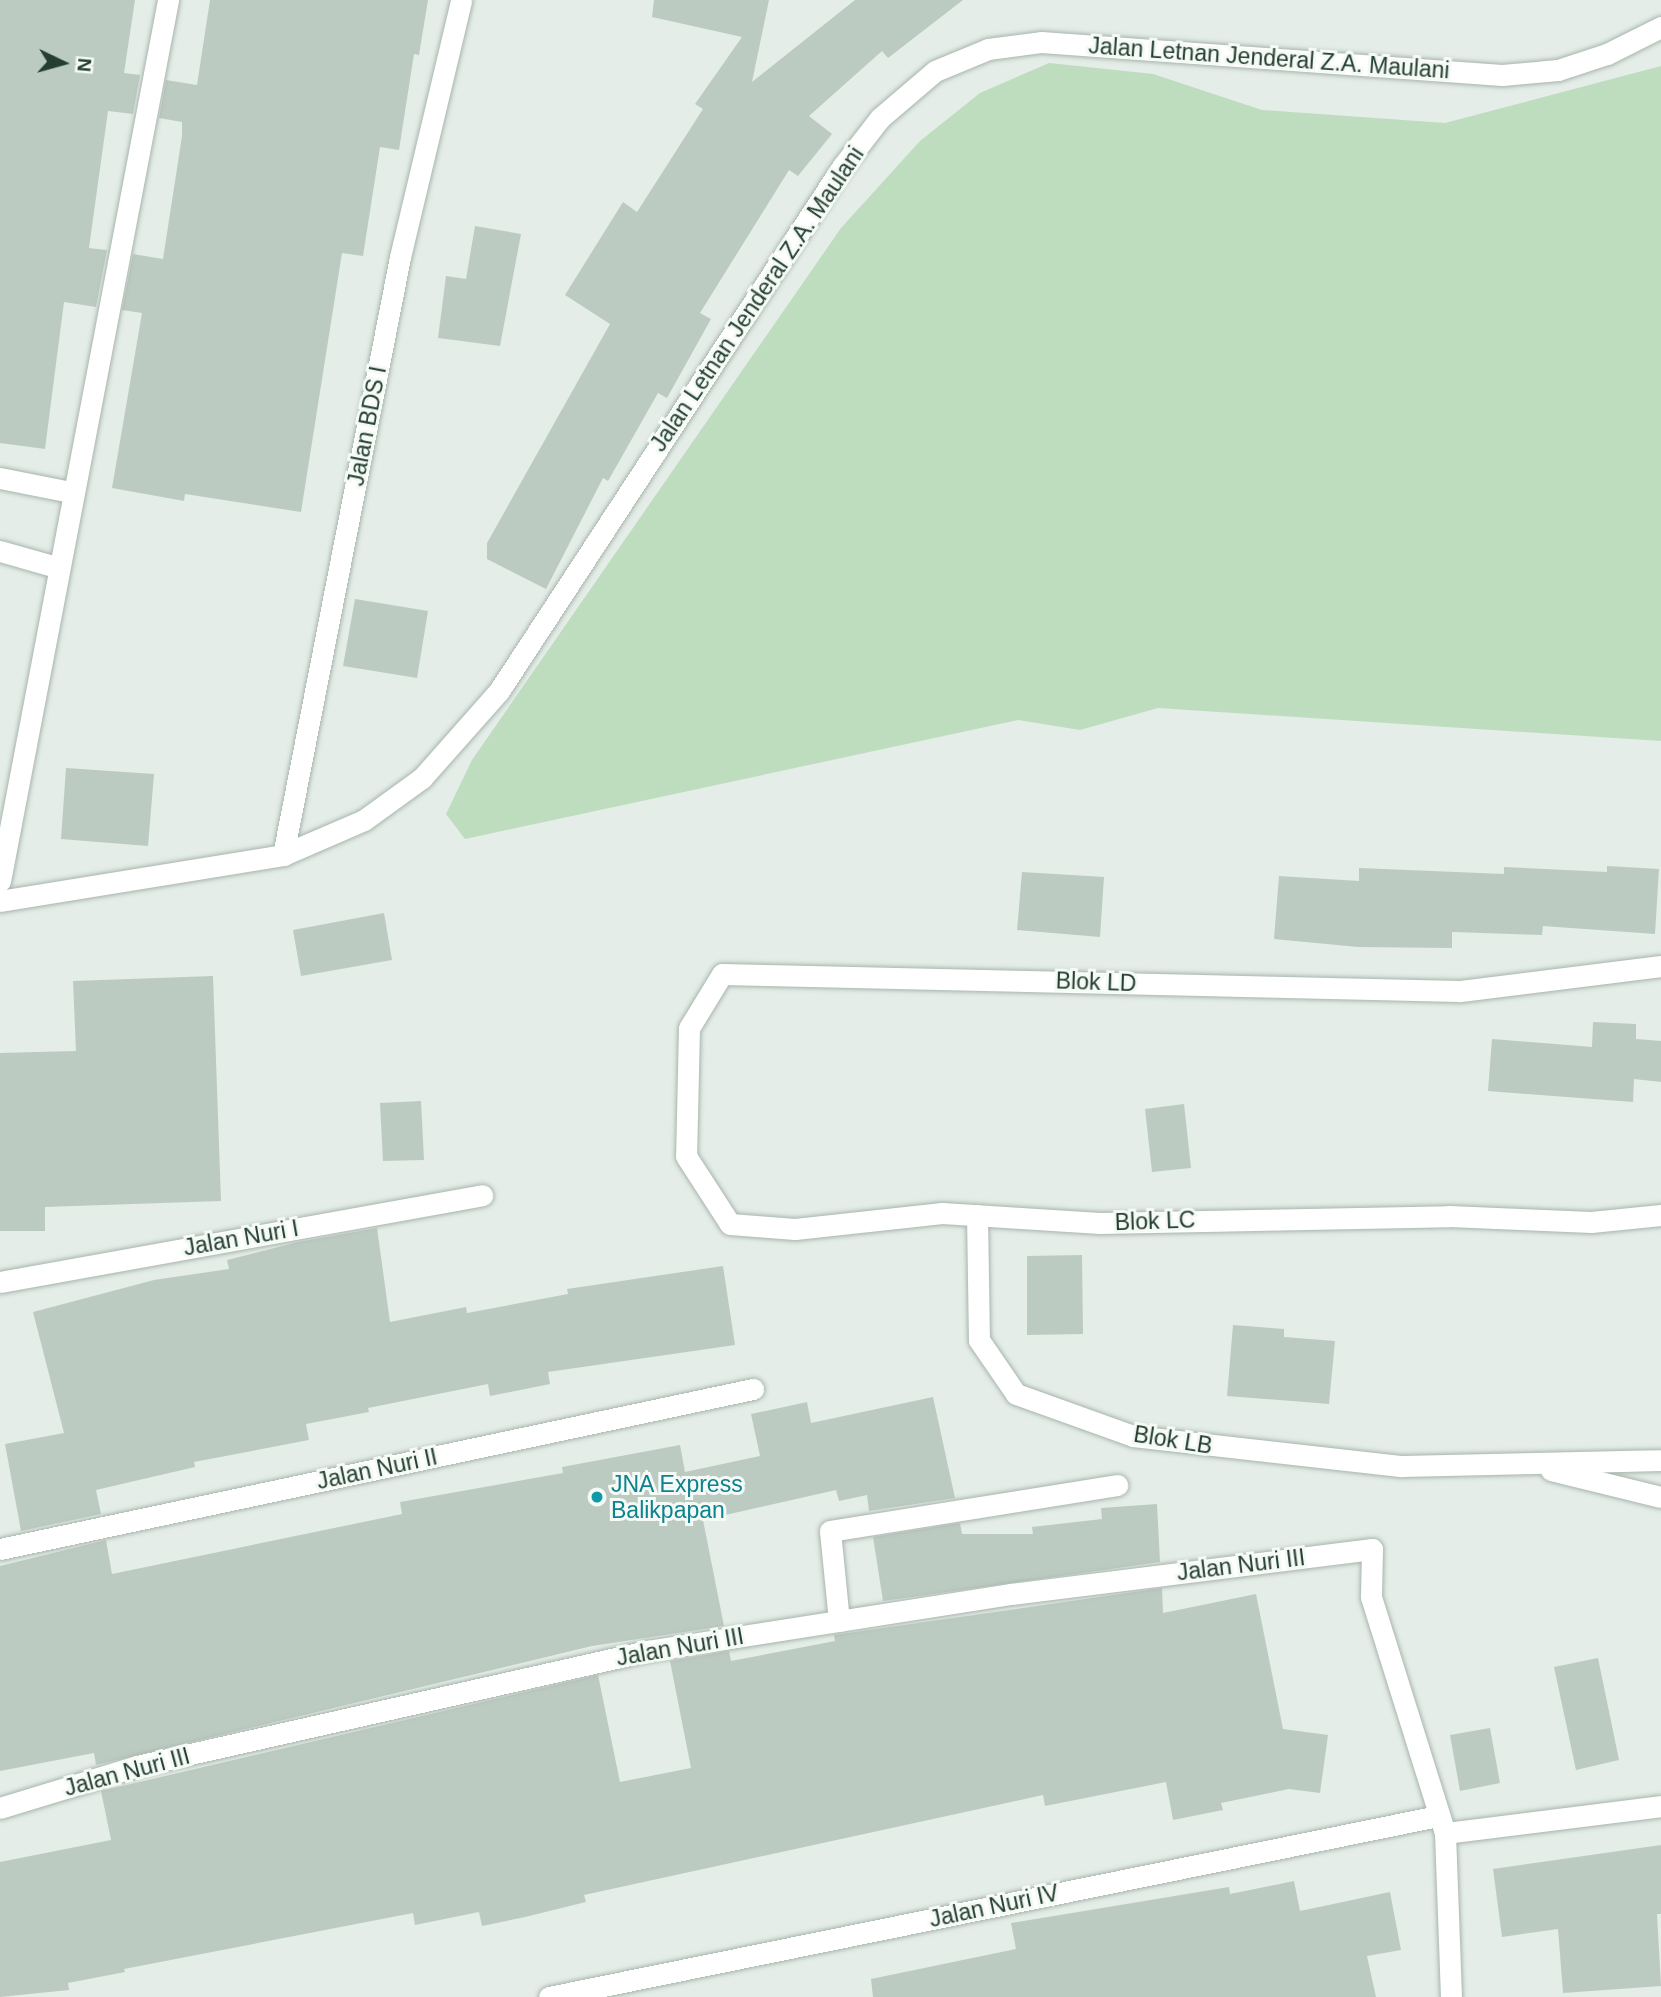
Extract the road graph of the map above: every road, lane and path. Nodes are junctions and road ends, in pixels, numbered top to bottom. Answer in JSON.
{"nodes":[{"id":1,"x":168,"y":0,"type":"edge"},
{"id":2,"x":461,"y":0,"type":"edge"},
{"id":3,"x":1661,"y":27,"type":"edge"},
{"id":4,"x":0,"y":478,"type":"edge"},
{"id":5,"x":71,"y":492,"type":"junction"},
{"id":6,"x":0,"y":551,"type":"edge"},
{"id":7,"x":56,"y":567,"type":"junction"},
{"id":8,"x":283,"y":855,"type":"junction"},
{"id":9,"x":0,"y":881,"type":"edge"},
{"id":10,"x":0,"y":901,"type":"edge"},
{"id":11,"x":1661,"y":966,"type":"edge"},
{"id":12,"x":686,"y":1156,"type":"joint"},
{"id":13,"x":482,"y":1195,"type":"dead end"},
{"id":14,"x":977,"y":1215,"type":"junction"},
{"id":15,"x":1661,"y":1215,"type":"edge"},
{"id":16,"x":0,"y":1282,"type":"edge"},
{"id":17,"x":753,"y":1389,"type":"dead end"},
{"id":18,"x":1661,"y":1460,"type":"edge"},
{"id":19,"x":1525,"y":1463,"type":"junction"},
{"id":20,"x":1117,"y":1485,"type":"dead end"},
{"id":21,"x":1661,"y":1497,"type":"edge"},
{"id":22,"x":0,"y":1549,"type":"edge"},
{"id":23,"x":839,"y":1621,"type":"junction"},
{"id":24,"x":1661,"y":1806,"type":"edge"},
{"id":25,"x":0,"y":1808,"type":"edge"},
{"id":26,"x":1442,"y":1824,"type":"junction"},
{"id":27,"x":550,"y":1997,"type":"edge"},
{"id":28,"x":1451,"y":1997,"type":"edge"}],
"edges":[{"from":1,"to":5,"type":"street"},
{"from":2,"to":8,"type":"street","name":"Jalan BDS I"},
{"from":3,"to":8,"type":"street","name":"Jalan Letnan Jenderal Z.A. Maulani"},
{"from":4,"to":5,"type":"street"},
{"from":5,"to":7,"type":"street"},
{"from":6,"to":7,"type":"street"},
{"from":7,"to":9,"type":"street"},
{"from":8,"to":10,"type":"street","name":"Jalan Letnan Jenderal Z.A. Maulani"},
{"from":11,"to":12,"type":"street","name":"Blok LD"},
{"from":12,"to":14,"type":"street","name":"Blok LC"},
{"from":13,"to":16,"type":"street","name":"Jalan Nuri I"},
{"from":14,"to":15,"type":"street","name":"Blok LC"},
{"from":14,"to":19,"type":"street","name":"Blok LB"},
{"from":17,"to":22,"type":"street","name":"Jalan Nuri II"},
{"from":18,"to":19,"type":"street","name":"Blok LB"},
{"from":19,"to":21,"type":"street","name":"Blok LB"},
{"from":20,"to":23,"type":"street"},
{"from":23,"to":25,"type":"street","name":"Jalan Nuri III"},
{"from":23,"to":26,"type":"street","name":"Jalan Nuri III"},
{"from":24,"to":26,"type":"street","name":"Jalan Nuri IV"},
{"from":26,"to":27,"type":"street","name":"Jalan Nuri IV"},
{"from":26,"to":28,"type":"street"}]}
